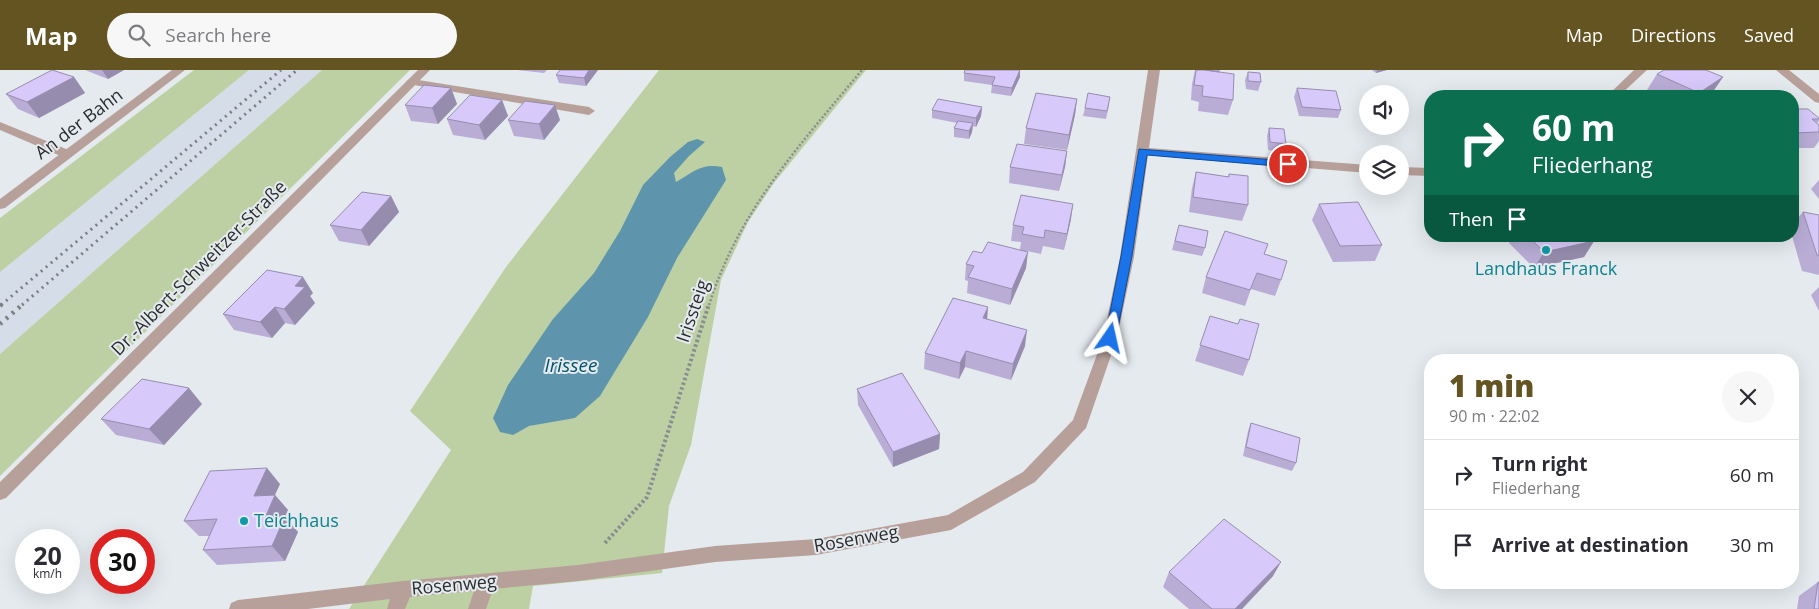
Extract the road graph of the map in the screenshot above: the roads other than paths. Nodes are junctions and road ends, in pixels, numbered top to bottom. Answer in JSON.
{"nodes":[{"id":1,"x":179,"y":70,"type":"edge"},
{"id":2,"x":424,"y":70,"type":"edge"},
{"id":3,"x":1154,"y":70,"type":"edge"},
{"id":4,"x":1641,"y":70,"type":"edge"},
{"id":5,"x":1782,"y":70,"type":"edge"},
{"id":6,"x":412,"y":82,"type":"junction"},
{"id":7,"x":1619,"y":90,"type":"edge"},
{"id":8,"x":1819,"y":100,"type":"edge"},
{"id":9,"x":589,"y":111,"type":"dead end"},
{"id":10,"x":0,"y":126,"type":"edge"},
{"id":11,"x":1143,"y":151,"type":"junction"},
{"id":12,"x":67,"y":154,"type":"junction"},
{"id":13,"x":1359,"y":168,"type":"edge"},
{"id":14,"x":1409,"y":171,"type":"edge"},
{"id":15,"x":1424,"y":172,"type":"edge"},
{"id":16,"x":0,"y":205,"type":"edge"},
{"id":17,"x":0,"y":493,"type":"edge"},
{"id":18,"x":486,"y":583,"type":"junction"},
{"id":19,"x":403,"y":589,"type":"junction"},
{"id":20,"x":238,"y":609,"type":"edge"},
{"id":21,"x":396,"y":609,"type":"edge"},
{"id":22,"x":477,"y":609,"type":"edge"}],
"edges":[{"from":1,"to":12,"type":"street","name":"An der Bahn"},
{"from":2,"to":6,"type":"street","name":"Dr.-Albert-Schweitzer-Straße"},
{"from":3,"to":11,"type":"street","name":"Rosenweg"},
{"from":4,"to":7,"type":"street"},
{"from":5,"to":8,"type":"street"},
{"from":6,"to":9,"type":"street"},
{"from":6,"to":17,"type":"street","name":"Dr.-Albert-Schweitzer-Straße"},
{"from":10,"to":12,"type":"street"},
{"from":11,"to":13,"type":"street"},
{"from":11,"to":18,"type":"street","name":"Rosenweg"},
{"from":12,"to":16,"type":"street","name":"An der Bahn"},
{"from":14,"to":15,"type":"street"},
{"from":18,"to":19,"type":"street","name":"Rosenweg"},
{"from":18,"to":22,"type":"street"},
{"from":19,"to":20,"type":"street","name":"Rosenweg"},
{"from":19,"to":21,"type":"street"}]}
